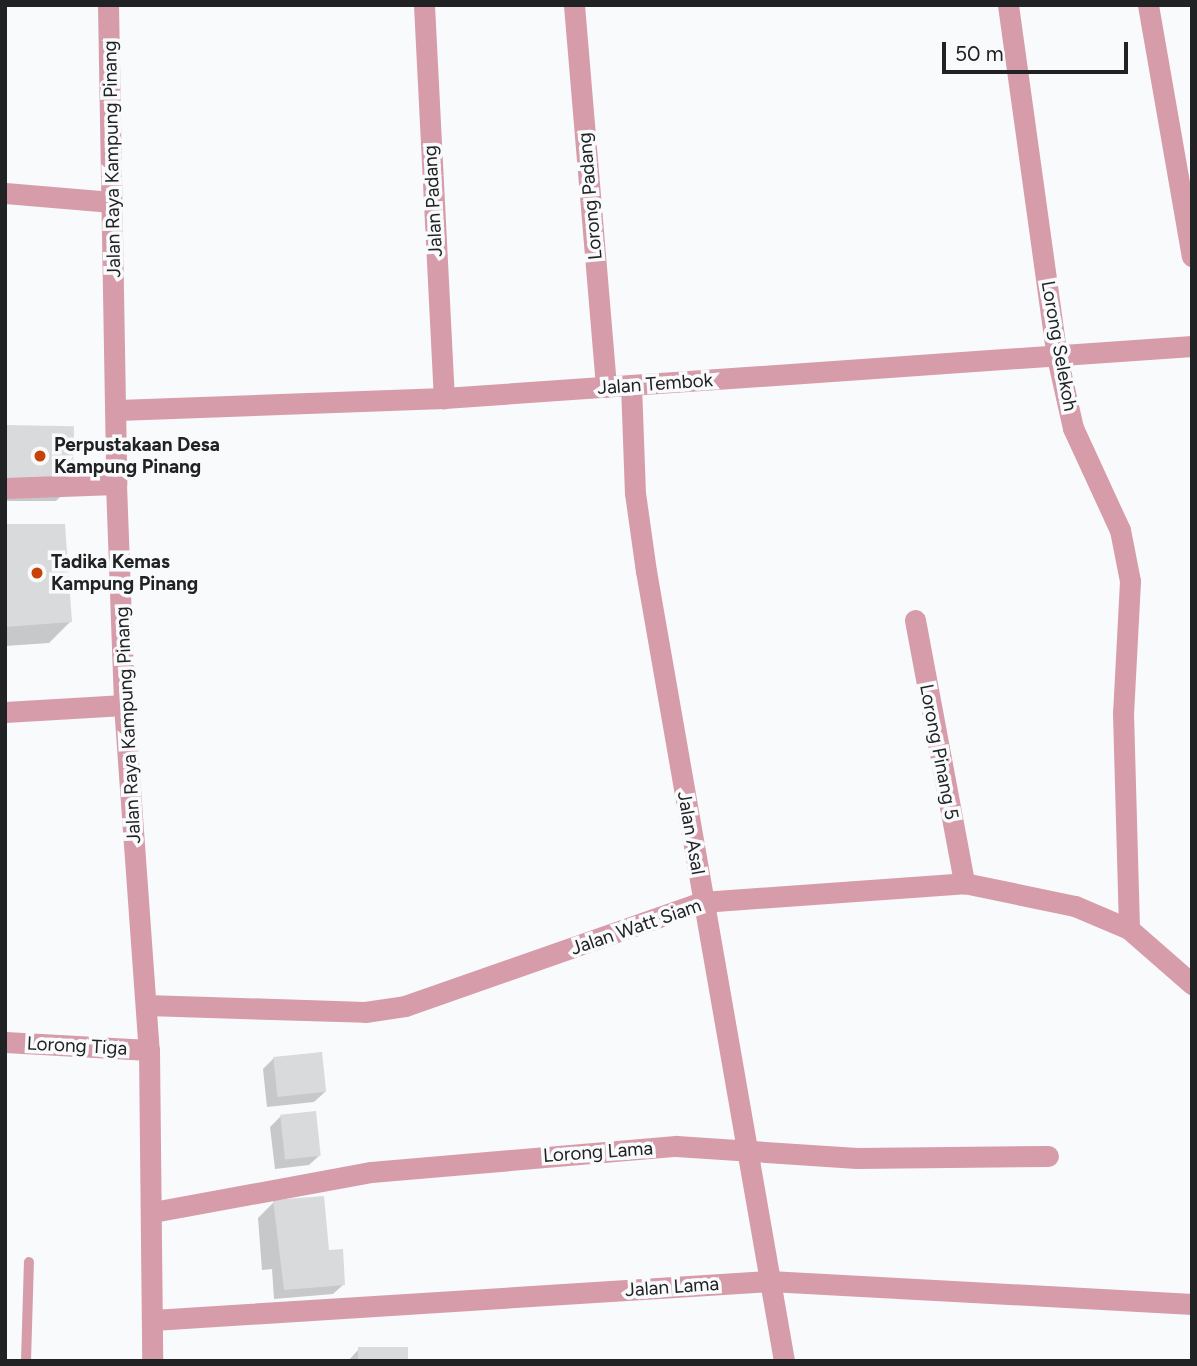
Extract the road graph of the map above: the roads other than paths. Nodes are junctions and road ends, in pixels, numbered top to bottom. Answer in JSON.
{"nodes":[{"id":1,"x":108,"y":5,"type":"edge"},
{"id":2,"x":424,"y":5,"type":"edge"},
{"id":3,"x":574,"y":5,"type":"edge"},
{"id":4,"x":1008,"y":5,"type":"edge"},
{"id":5,"x":1148,"y":5,"type":"edge"},
{"id":6,"x":5,"y":193,"type":"edge"},
{"id":7,"x":113,"y":202,"type":"junction"},
{"id":8,"x":1192,"y":256,"type":"edge"},
{"id":9,"x":1192,"y":346,"type":"edge"},
{"id":10,"x":1057,"y":358,"type":"junction"},
{"id":11,"x":631,"y":385,"type":"junction"},
{"id":12,"x":606,"y":387,"type":"junction"},
{"id":13,"x":443,"y":398,"type":"junction"},
{"id":14,"x":118,"y":410,"type":"junction"},
{"id":15,"x":116,"y":484,"type":"junction"},
{"id":16,"x":5,"y":488,"type":"edge"},
{"id":17,"x":915,"y":620,"type":"dead end"},
{"id":18,"x":124,"y":705,"type":"junction"},
{"id":19,"x":5,"y":712,"type":"edge"},
{"id":20,"x":964,"y":883,"type":"junction"},
{"id":21,"x":702,"y":902,"type":"junction"},
{"id":22,"x":1129,"y":929,"type":"junction"},
{"id":23,"x":1192,"y":984,"type":"edge"},
{"id":24,"x":146,"y":1005,"type":"junction"},
{"id":25,"x":5,"y":1042,"type":"edge"},
{"id":26,"x":149,"y":1050,"type":"junction"},
{"id":27,"x":748,"y":1150,"type":"junction"},
{"id":28,"x":1048,"y":1156,"type":"dead end"},
{"id":29,"x":153,"y":1212,"type":"junction"},
{"id":30,"x":29,"y":1262,"type":"dead end"},
{"id":31,"x":769,"y":1281,"type":"junction"},
{"id":32,"x":1192,"y":1304,"type":"edge"},
{"id":33,"x":153,"y":1320,"type":"junction"},
{"id":34,"x":26,"y":1361,"type":"edge"},
{"id":35,"x":152,"y":1361,"type":"edge"},
{"id":36,"x":784,"y":1361,"type":"edge"}],
"edges":[{"from":1,"to":7,"type":"street","name":"Jalan Raya Kampung Pinang"},
{"from":2,"to":13,"type":"street","name":"Jalan Padang"},
{"from":3,"to":12,"type":"street","name":"Lorong Padang"},
{"from":4,"to":10,"type":"street","name":"Lorong Selekoh"},
{"from":5,"to":8,"type":"street"},
{"from":6,"to":7,"type":"street"},
{"from":7,"to":14,"type":"street","name":"Jalan Raya Kampung Pinang"},
{"from":9,"to":10,"type":"street","name":"Jalan Tembok"},
{"from":10,"to":11,"type":"street","name":"Jalan Tembok"},
{"from":10,"to":22,"type":"street","name":"Lorong Selekoh"},
{"from":11,"to":12,"type":"street","name":"Jalan Tembok"},
{"from":11,"to":21,"type":"street","name":"Jalan Asal"},
{"from":12,"to":13,"type":"street","name":"Jalan Tembok"},
{"from":13,"to":14,"type":"street","name":"Jalan Tembok"},
{"from":14,"to":15,"type":"street","name":"Jalan Raya Kampung Pinang"},
{"from":15,"to":16,"type":"street"},
{"from":15,"to":18,"type":"street","name":"Jalan Raya Kampung Pinang"},
{"from":17,"to":20,"type":"street","name":"Lorong Pinang 5"},
{"from":18,"to":19,"type":"street"},
{"from":18,"to":24,"type":"street","name":"Jalan Raya Kampung Pinang"},
{"from":20,"to":21,"type":"street","name":"Jalan Watt Siam"},
{"from":20,"to":22,"type":"street","name":"Jalan Watt Siam"},
{"from":21,"to":24,"type":"street","name":"Jalan Watt Siam"},
{"from":21,"to":27,"type":"street","name":"Jalan Asal"},
{"from":22,"to":23,"type":"street","name":"Jalan Watt Siam"},
{"from":24,"to":26,"type":"street","name":"Jalan Raya Kampung Pinang"},
{"from":25,"to":26,"type":"street","name":"Lorong Tiga"},
{"from":26,"to":29,"type":"street","name":"Jalan Raya Kampung Pinang"},
{"from":27,"to":28,"type":"street","name":"Lorong Lama"},
{"from":27,"to":29,"type":"street","name":"Lorong Lama"},
{"from":27,"to":31,"type":"street","name":"Jalan Asal"},
{"from":29,"to":33,"type":"street","name":"Jalan Raya Kampung Pinang"},
{"from":30,"to":34,"type":"lane"},
{"from":31,"to":32,"type":"street","name":"Jalan Lama"},
{"from":31,"to":33,"type":"street","name":"Jalan Lama"},
{"from":31,"to":36,"type":"street","name":"Jalan Asal"},
{"from":33,"to":35,"type":"street","name":"Jalan Raya Kampung Pinang"}]}
